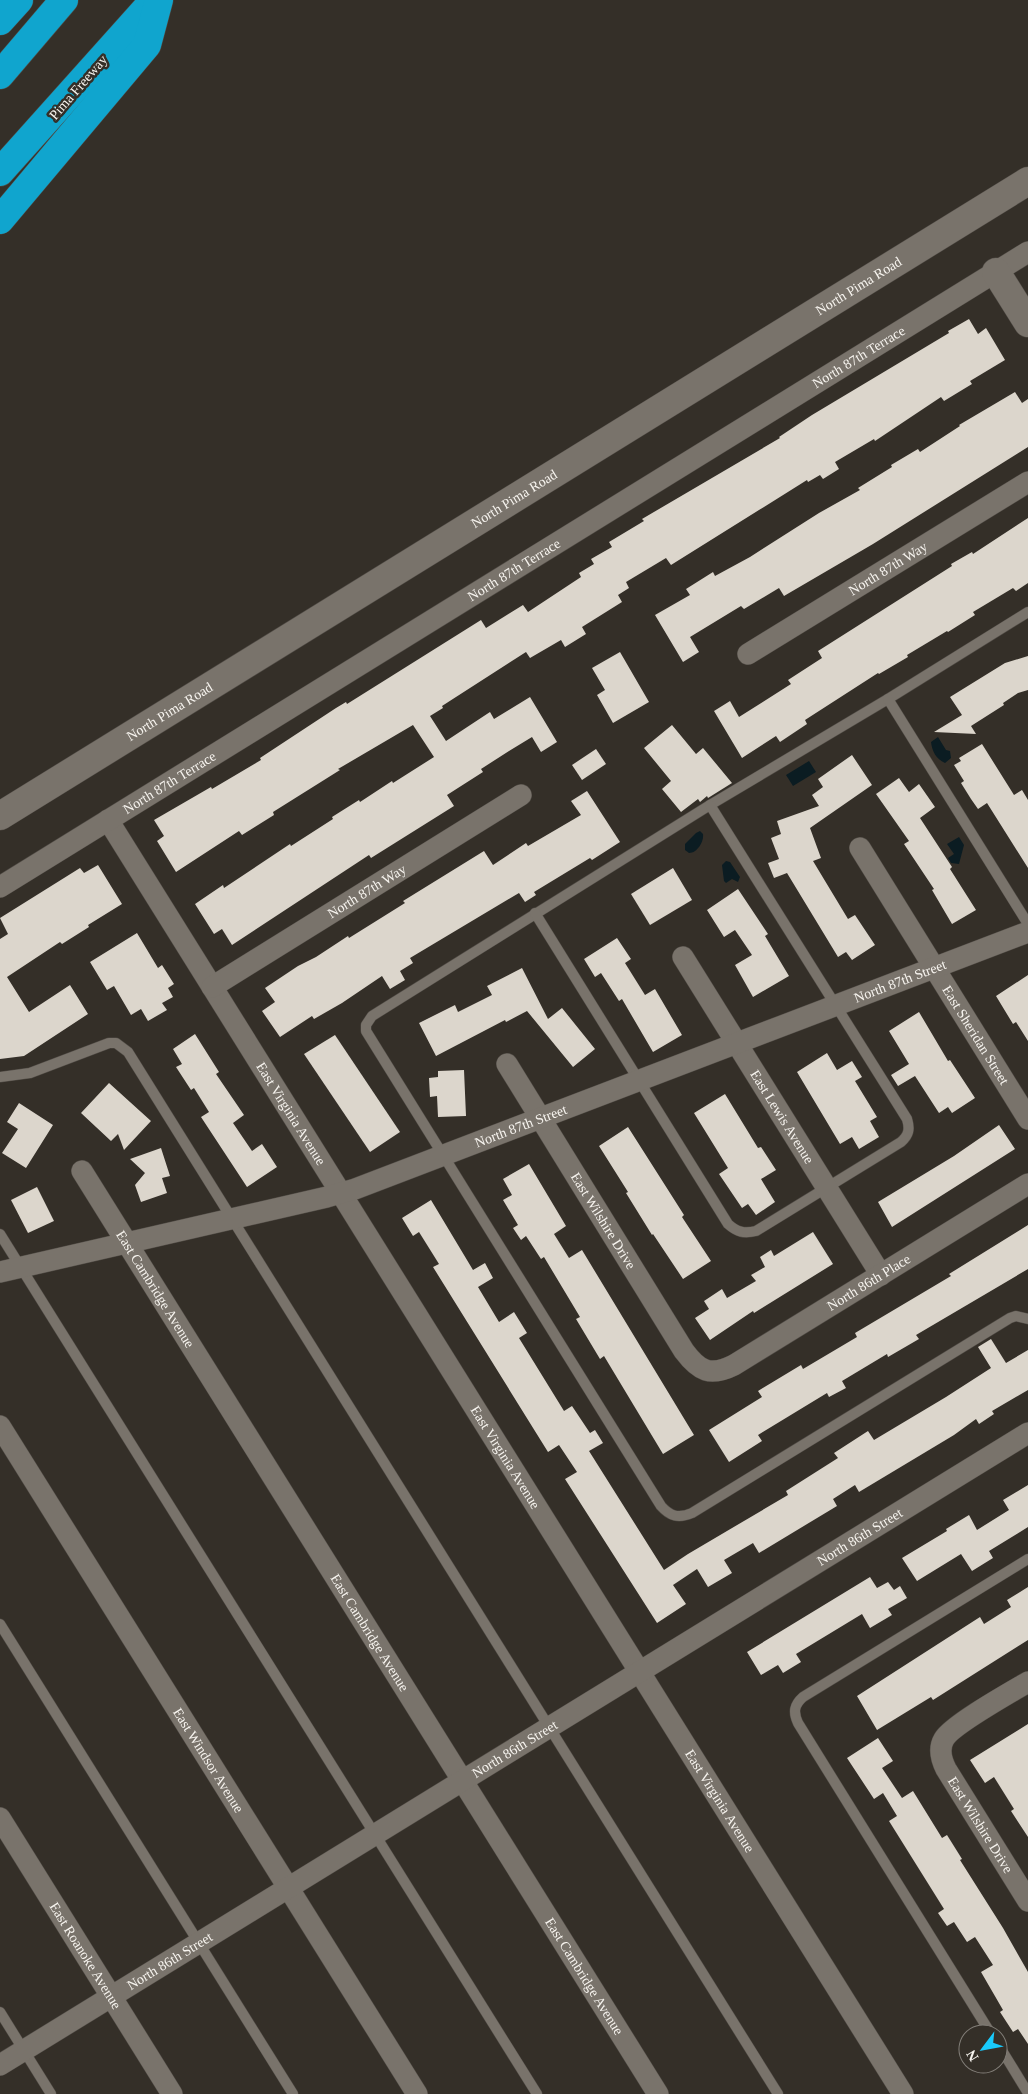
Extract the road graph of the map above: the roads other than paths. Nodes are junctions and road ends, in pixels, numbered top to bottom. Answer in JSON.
{"nodes":[{"id":1,"x":19,"y":0,"type":"edge"},
{"id":2,"x":64,"y":0,"type":"edge"},
{"id":3,"x":154,"y":0,"type":"edge"},
{"id":4,"x":159,"y":0,"type":"edge"},
{"id":5,"x":0,"y":21,"type":"edge"},
{"id":6,"x":0,"y":75,"type":"edge"},
{"id":7,"x":0,"y":172,"type":"edge"},
{"id":8,"x":1028,"y":181,"type":"edge"},
{"id":9,"x":0,"y":220,"type":"edge"},
{"id":10,"x":1028,"y":252,"type":"edge"},
{"id":11,"x":996,"y":272,"type":"junction"},
{"id":12,"x":1028,"y":323,"type":"edge"},
{"id":13,"x":1028,"y":482,"type":"edge"},
{"id":14,"x":1028,"y":612,"type":"edge"},
{"id":15,"x":748,"y":654,"type":"dead end"},
{"id":16,"x":888,"y":699,"type":"junction"},
{"id":17,"x":521,"y":795,"type":"dead end"},
{"id":18,"x":710,"y":805,"type":"junction"},
{"id":19,"x":0,"y":816,"type":"edge"},
{"id":20,"x":108,"y":820,"type":"junction"},
{"id":21,"x":860,"y":848,"type":"dead end"},
{"id":22,"x":0,"y":887,"type":"edge"},
{"id":23,"x":535,"y":913,"type":"junction"},
{"id":24,"x":1028,"y":924,"type":"edge"},
{"id":25,"x":1028,"y":932,"type":"edge"},
{"id":26,"x":683,"y":957,"type":"dead end"},
{"id":27,"x":935,"y":968,"type":"junction"},
{"id":28,"x":212,"y":987,"type":"junction"},
{"id":29,"x":836,"y":1006,"type":"junction"},
{"id":30,"x":737,"y":1043,"type":"junction"},
{"id":31,"x":507,"y":1064,"type":"dead end"},
{"id":32,"x":0,"y":1077,"type":"edge"},
{"id":33,"x":638,"y":1081,"type":"junction"},
{"id":34,"x":541,"y":1118,"type":"junction"},
{"id":35,"x":1028,"y":1119,"type":"edge"},
{"id":36,"x":442,"y":1156,"type":"junction"},
{"id":37,"x":82,"y":1171,"type":"dead end"},
{"id":38,"x":1028,"y":1184,"type":"edge"},
{"id":39,"x":827,"y":1188,"type":"junction"},
{"id":40,"x":341,"y":1194,"type":"junction"},
{"id":41,"x":231,"y":1219,"type":"junction"},
{"id":42,"x":0,"y":1234,"type":"edge"},
{"id":43,"x":126,"y":1243,"type":"junction"},
{"id":44,"x":21,"y":1267,"type":"junction"},
{"id":45,"x":0,"y":1272,"type":"edge"},
{"id":46,"x":881,"y":1275,"type":"junction"},
{"id":47,"x":1028,"y":1319,"type":"edge"},
{"id":48,"x":707,"y":1371,"type":"joint"},
{"id":49,"x":0,"y":1426,"type":"edge"},
{"id":50,"x":1028,"y":1433,"type":"edge"},
{"id":51,"x":1028,"y":1559,"type":"edge"},
{"id":52,"x":0,"y":1624,"type":"edge"},
{"id":53,"x":639,"y":1672,"type":"junction"},
{"id":54,"x":1028,"y":1682,"type":"edge"},
{"id":55,"x":549,"y":1728,"type":"junction"},
{"id":56,"x":462,"y":1781,"type":"junction"},
{"id":57,"x":0,"y":1818,"type":"edge"},
{"id":58,"x":376,"y":1834,"type":"junction"},
{"id":59,"x":288,"y":1888,"type":"junction"},
{"id":60,"x":1028,"y":1901,"type":"edge"},
{"id":61,"x":199,"y":1943,"type":"junction"},
{"id":62,"x":111,"y":1996,"type":"junction"},
{"id":63,"x":0,"y":2012,"type":"edge"},
{"id":64,"x":986,"y":2024,"type":"edge"},
{"id":65,"x":24,"y":2050,"type":"junction"},
{"id":66,"x":1008,"y":2060,"type":"edge"},
{"id":67,"x":0,"y":2065,"type":"edge"},
{"id":68,"x":1028,"y":2093,"type":"edge"},
{"id":69,"x":51,"y":2094,"type":"edge"},
{"id":70,"x":172,"y":2094,"type":"edge"},
{"id":71,"x":294,"y":2094,"type":"edge"},
{"id":72,"x":417,"y":2094,"type":"edge"},
{"id":73,"x":537,"y":2094,"type":"edge"},
{"id":74,"x":658,"y":2094,"type":"edge"},
{"id":75,"x":778,"y":2094,"type":"edge"},
{"id":76,"x":903,"y":2094,"type":"edge"}],
"edges":[{"from":1,"to":5,"type":"highway"},
{"from":2,"to":6,"type":"highway"},
{"from":3,"to":7,"type":"highway","name":"Pima Freeway"},
{"from":4,"to":9,"type":"highway"},
{"from":8,"to":19,"type":"main road","name":"North Pima Road"},
{"from":10,"to":11,"type":"street","name":"North 87th Terrace"},
{"from":11,"to":12,"type":"main road"},
{"from":11,"to":20,"type":"street","name":"North 87th Terrace"},
{"from":13,"to":15,"type":"street","name":"North 87th Way"},
{"from":14,"to":16,"type":"lane"},
{"from":16,"to":18,"type":"lane"},
{"from":16,"to":24,"type":"lane"},
{"from":17,"to":28,"type":"street","name":"North 87th Way"},
{"from":18,"to":23,"type":"lane"},
{"from":18,"to":29,"type":"lane"},
{"from":20,"to":22,"type":"street","name":"North 87th Terrace"},
{"from":20,"to":28,"type":"street","name":"East Virginia Avenue"},
{"from":21,"to":27,"type":"street","name":"East Sheridan Street"},
{"from":23,"to":33,"type":"lane"},
{"from":23,"to":36,"type":"lane"},
{"from":25,"to":27,"type":"street","name":"North 87th Street"},
{"from":26,"to":30,"type":"street","name":"East Lewis Avenue"},
{"from":27,"to":29,"type":"street","name":"North 87th Street"},
{"from":27,"to":35,"type":"street","name":"East Sheridan Street"},
{"from":28,"to":40,"type":"street","name":"East Virginia Avenue"},
{"from":29,"to":30,"type":"street","name":"North 87th Street"},
{"from":29,"to":39,"type":"lane"},
{"from":30,"to":33,"type":"street","name":"North 87th Street"},
{"from":30,"to":39,"type":"street","name":"East Lewis Avenue"},
{"from":31,"to":34,"type":"street","name":"East Wilshire Drive"},
{"from":32,"to":41,"type":"lane"},
{"from":33,"to":34,"type":"street","name":"North 87th Street"},
{"from":33,"to":39,"type":"lane"},
{"from":34,"to":36,"type":"street","name":"North 87th Street"},
{"from":34,"to":48,"type":"street","name":"East Wilshire Drive"},
{"from":36,"to":40,"type":"street","name":"North 87th Street"},
{"from":36,"to":47,"type":"lane"},
{"from":37,"to":43,"type":"street","name":"East Cambridge Avenue"},
{"from":38,"to":46,"type":"street","name":"North 86th Place"},
{"from":39,"to":46,"type":"street","name":"East Lewis Avenue"},
{"from":40,"to":41,"type":"street","name":"North 87th Street"},
{"from":40,"to":53,"type":"street","name":"East Virginia Avenue"},
{"from":41,"to":43,"type":"street","name":"North 87th Street"},
{"from":41,"to":55,"type":"lane"},
{"from":42,"to":44,"type":"lane"},
{"from":43,"to":44,"type":"street","name":"North 87th Street"},
{"from":43,"to":56,"type":"street","name":"East Cambridge Avenue"},
{"from":44,"to":45,"type":"street","name":"North 87th Street"},
{"from":44,"to":58,"type":"lane"},
{"from":46,"to":48,"type":"street","name":"North 86th Place"},
{"from":49,"to":59,"type":"street","name":"East Windsor Avenue"},
{"from":50,"to":53,"type":"street","name":"North 86th Street"},
{"from":51,"to":64,"type":"lane"},
{"from":52,"to":61,"type":"lane"},
{"from":53,"to":55,"type":"street","name":"North 86th Street"},
{"from":53,"to":76,"type":"street","name":"East Virginia Avenue"},
{"from":54,"to":60,"type":"street","name":"East Wilshire Drive"},
{"from":55,"to":56,"type":"street","name":"North 86th Street"},
{"from":55,"to":75,"type":"lane"},
{"from":56,"to":58,"type":"street","name":"North 86th Street"},
{"from":56,"to":74,"type":"street","name":"East Cambridge Avenue"},
{"from":57,"to":62,"type":"street","name":"East Roanoke Avenue"},
{"from":58,"to":59,"type":"street","name":"North 86th Street"},
{"from":58,"to":73,"type":"lane"},
{"from":59,"to":61,"type":"street","name":"North 86th Street"},
{"from":59,"to":72,"type":"street","name":"East Windsor Avenue"},
{"from":61,"to":62,"type":"street","name":"North 86th Street"},
{"from":61,"to":71,"type":"lane"},
{"from":62,"to":65,"type":"street","name":"North 86th Street"},
{"from":62,"to":70,"type":"street","name":"East Roanoke Avenue"},
{"from":63,"to":65,"type":"lane"},
{"from":65,"to":67,"type":"street","name":"North 86th Street"},
{"from":65,"to":69,"type":"lane"},
{"from":66,"to":68,"type":"lane"}]}
